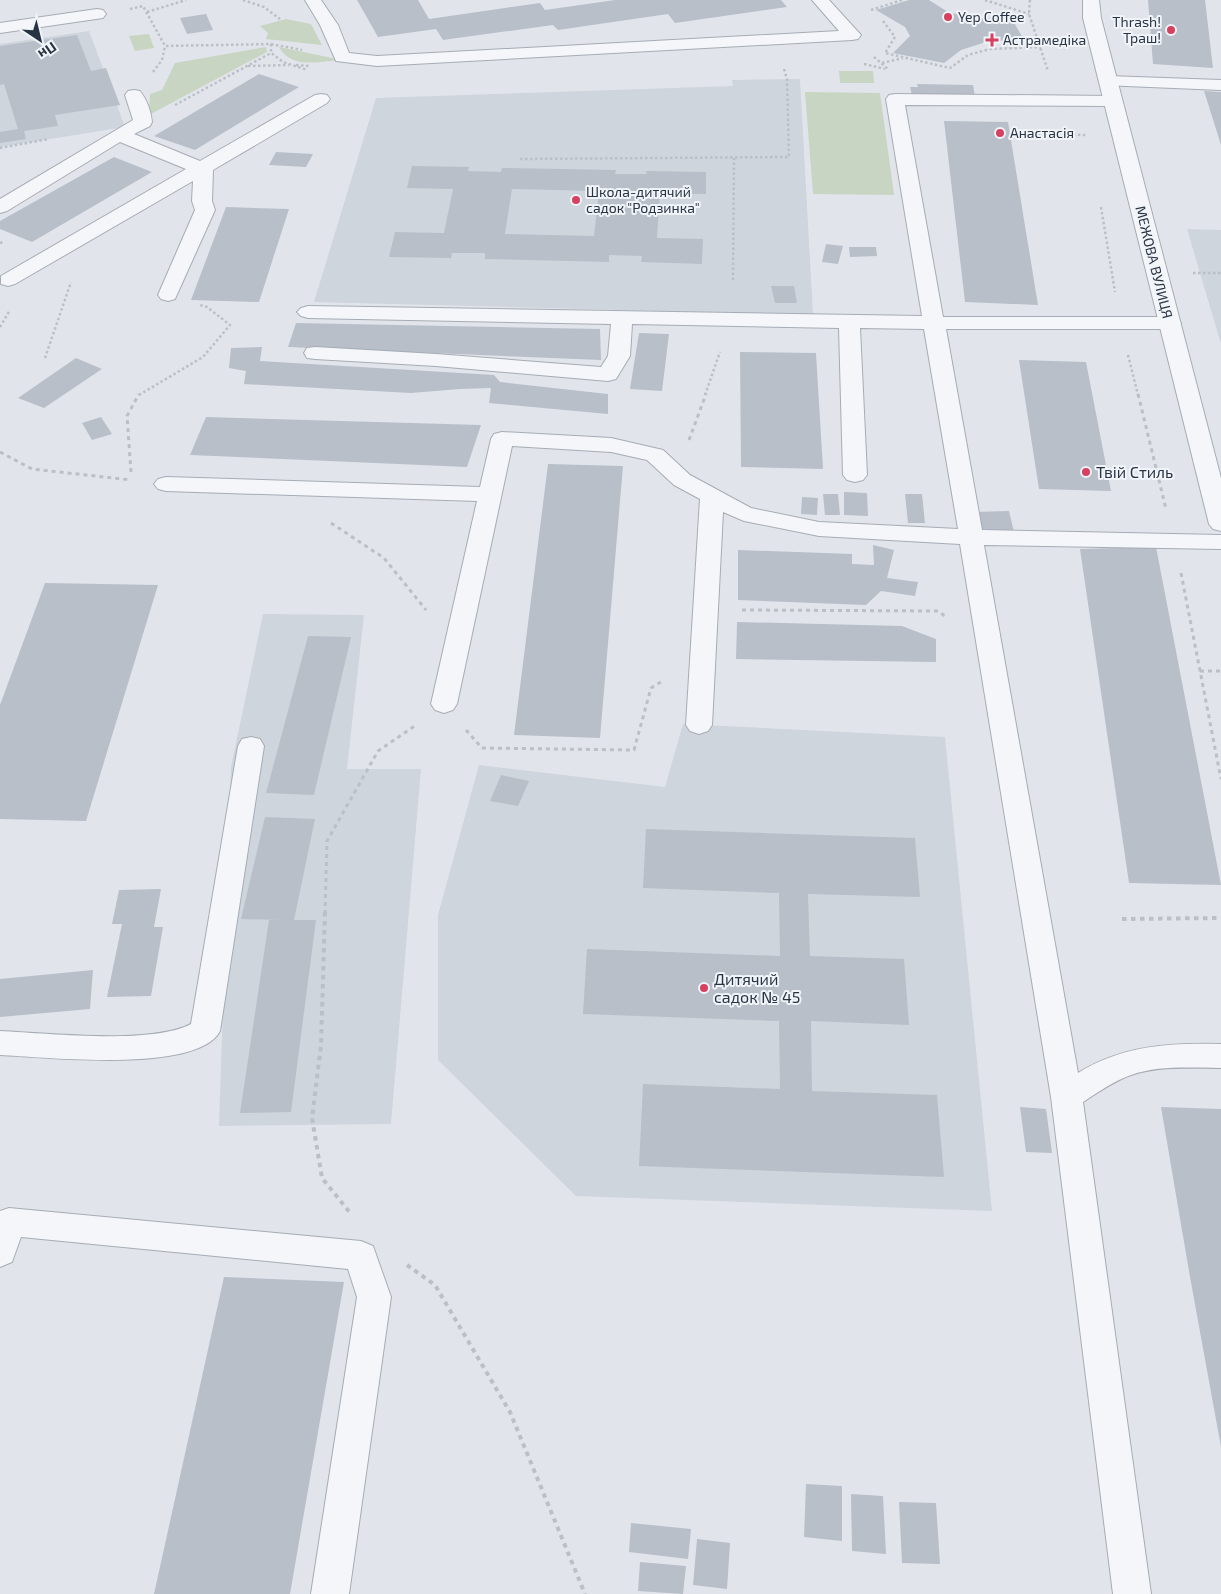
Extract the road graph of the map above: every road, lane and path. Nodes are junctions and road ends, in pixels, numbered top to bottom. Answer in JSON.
{"nodes":[{"id":1,"x":186,"y":0,"type":"edge"},
{"id":2,"x":243,"y":0,"type":"edge"},
{"id":3,"x":313,"y":0,"type":"edge"},
{"id":4,"x":820,"y":0,"type":"edge"},
{"id":5,"x":902,"y":0,"type":"edge"},
{"id":6,"x":984,"y":0,"type":"edge"},
{"id":7,"x":1030,"y":0,"type":"edge"},
{"id":8,"x":1091,"y":0,"type":"edge"},
{"id":9,"x":147,"y":12,"type":"junction"},
{"id":10,"x":97,"y":14,"type":"joint"},
{"id":11,"x":1029,"y":14,"type":"junction"},
{"id":12,"x":280,"y":19,"type":"dead end"},
{"id":13,"x":0,"y":28,"type":"edge"},
{"id":14,"x":271,"y":44,"type":"dead end"},
{"id":15,"x":1040,"y":47,"type":"junction"},
{"id":16,"x":271,"y":53,"type":"dead end"},
{"id":17,"x":904,"y":58,"type":"junction"},
{"id":18,"x":363,"y":59,"type":"junction"},
{"id":19,"x":882,"y":63,"type":"dead end"},
{"id":20,"x":783,"y":64,"type":"dead end"},
{"id":21,"x":248,"y":66,"type":"junction"},
{"id":22,"x":1221,"y":85,"type":"edge"},
{"id":23,"x":1110,"y":91,"type":"junction"},
{"id":24,"x":134,"y":95,"type":"dead end"},
{"id":25,"x":321,"y":99,"type":"dead end"},
{"id":26,"x":1058,"y":101,"type":"junction"},
{"id":27,"x":1084,"y":101,"type":"junction"},
{"id":28,"x":143,"y":122,"type":"junction"},
{"id":29,"x":119,"y":134,"type":"junction"},
{"id":30,"x":1090,"y":136,"type":"dead end"},
{"id":31,"x":734,"y":158,"type":"junction"},
{"id":32,"x":520,"y":159,"type":"dead end"},
{"id":33,"x":203,"y":169,"type":"junction"},
{"id":34,"x":1101,"y":204,"type":"dead end"},
{"id":35,"x":0,"y":207,"type":"edge"},
{"id":36,"x":46,"y":259,"type":"junction"},
{"id":37,"x":1191,"y":273,"type":"dead end"},
{"id":38,"x":1221,"y":273,"type":"edge"},
{"id":39,"x":8,"y":280,"type":"dead end"},
{"id":40,"x":733,"y":280,"type":"dead end"},
{"id":41,"x":168,"y":295,"type":"joint"},
{"id":42,"x":308,"y":312,"type":"dead end"},
{"id":43,"x":622,"y":318,"type":"junction"},
{"id":44,"x":748,"y":320,"type":"junction"},
{"id":45,"x":849,"y":321,"type":"junction"},
{"id":46,"x":934,"y":323,"type":"junction"},
{"id":47,"x":1120,"y":323,"type":"junction"},
{"id":48,"x":1170,"y":323,"type":"junction"},
{"id":49,"x":315,"y":353,"type":"dead end"},
{"id":50,"x":45,"y":358,"type":"dead end"},
{"id":51,"x":0,"y":452,"type":"edge"},
{"id":52,"x":673,"y":472,"type":"junction"},
{"id":53,"x":855,"y":475,"type":"dead end"},
{"id":54,"x":131,"y":480,"type":"junction"},
{"id":55,"x":166,"y":484,"type":"joint"},
{"id":56,"x":278,"y":488,"type":"junction"},
{"id":57,"x":491,"y":494,"type":"junction"},
{"id":58,"x":712,"y":497,"type":"junction"},
{"id":59,"x":1221,"y":524,"type":"edge"},
{"id":60,"x":971,"y":537,"type":"junction"},
{"id":61,"x":1221,"y":542,"type":"edge"},
{"id":62,"x":706,"y":610,"type":"junction"},
{"id":63,"x":990,"y":648,"type":"junction"},
{"id":64,"x":456,"y":649,"type":"junction"},
{"id":65,"x":703,"y":654,"type":"junction"},
{"id":66,"x":1200,"y":671,"type":"dead end"},
{"id":67,"x":1221,"y":671,"type":"edge"},
{"id":68,"x":444,"y":704,"type":"junction"},
{"id":69,"x":699,"y":725,"type":"dead end"},
{"id":70,"x":251,"y":746,"type":"dead end"},
{"id":71,"x":1221,"y":918,"type":"edge"},
{"id":72,"x":1122,"y":919,"type":"dead end"},
{"id":73,"x":0,"y":1042,"type":"edge"},
{"id":74,"x":1221,"y":1056,"type":"edge"},
{"id":75,"x":1067,"y":1097,"type":"junction"},
{"id":76,"x":356,"y":1221,"type":"dead end"},
{"id":77,"x":0,"y":1252,"type":"edge"},
{"id":78,"x":404,"y":1263,"type":"dead end"},
{"id":79,"x":330,"y":1594,"type":"edge"},
{"id":80,"x":585,"y":1594,"type":"edge"},
{"id":81,"x":1132,"y":1594,"type":"edge"}],
"edges":[{"from":1,"to":9,"type":"path"},
{"from":2,"to":12,"type":"path"},
{"from":3,"to":18,"type":"street"},
{"from":4,"to":18,"type":"street"},
{"from":5,"to":17,"type":"path"},
{"from":6,"to":11,"type":"path"},
{"from":7,"to":11,"type":"path"},
{"from":8,"to":23,"type":"street","name":"МЕЖОВА ВУЛИЦЯ"},
{"from":9,"to":10,"type":"path"},
{"from":9,"to":14,"type":"path"},
{"from":10,"to":13,"type":"street"},
{"from":11,"to":15,"type":"path"},
{"from":15,"to":17,"type":"path"},
{"from":15,"to":26,"type":"path"},
{"from":16,"to":21,"type":"path"},
{"from":17,"to":19,"type":"path"},
{"from":18,"to":21,"type":"path"},
{"from":20,"to":31,"type":"path"},
{"from":21,"to":28,"type":"path"},
{"from":22,"to":23,"type":"street"},
{"from":23,"to":27,"type":"street"},
{"from":23,"to":48,"type":"street","name":"МЕЖОВА ВУЛИЦЯ"},
{"from":24,"to":28,"type":"street"},
{"from":25,"to":33,"type":"street"},
{"from":26,"to":27,"type":"street"},
{"from":26,"to":46,"type":"street"},
{"from":27,"to":30,"type":"path"},
{"from":28,"to":29,"type":"street"},
{"from":29,"to":33,"type":"street"},
{"from":29,"to":35,"type":"street"},
{"from":31,"to":32,"type":"path"},
{"from":31,"to":40,"type":"path"},
{"from":33,"to":36,"type":"street"},
{"from":33,"to":41,"type":"street"},
{"from":34,"to":47,"type":"path"},
{"from":36,"to":39,"type":"street"},
{"from":36,"to":50,"type":"path"},
{"from":37,"to":38,"type":"path"},
{"from":41,"to":54,"type":"path"},
{"from":42,"to":43,"type":"street"},
{"from":43,"to":44,"type":"street"},
{"from":43,"to":49,"type":"street"},
{"from":44,"to":45,"type":"street"},
{"from":44,"to":52,"type":"path"},
{"from":45,"to":46,"type":"street"},
{"from":45,"to":53,"type":"street"},
{"from":46,"to":47,"type":"street"},
{"from":46,"to":60,"type":"street"},
{"from":47,"to":48,"type":"street"},
{"from":48,"to":59,"type":"street","name":"МЕЖОВА ВУЛИЦЯ"},
{"from":51,"to":54,"type":"path"},
{"from":52,"to":57,"type":"street"},
{"from":52,"to":58,"type":"street"},
{"from":54,"to":55,"type":"path"},
{"from":55,"to":56,"type":"street"},
{"from":56,"to":57,"type":"street"},
{"from":56,"to":64,"type":"path"},
{"from":57,"to":64,"type":"street"},
{"from":58,"to":60,"type":"street"},
{"from":58,"to":62,"type":"street"},
{"from":60,"to":61,"type":"street"},
{"from":60,"to":63,"type":"street"},
{"from":62,"to":63,"type":"path"},
{"from":62,"to":65,"type":"street"},
{"from":63,"to":75,"type":"street"},
{"from":64,"to":68,"type":"street"},
{"from":65,"to":68,"type":"path"},
{"from":65,"to":69,"type":"street"},
{"from":66,"to":67,"type":"path"},
{"from":68,"to":76,"type":"path"},
{"from":70,"to":73,"type":"street"},
{"from":71,"to":72,"type":"path"},
{"from":74,"to":75,"type":"street"},
{"from":75,"to":81,"type":"street"},
{"from":77,"to":79,"type":"street"},
{"from":78,"to":80,"type":"path"}]}
